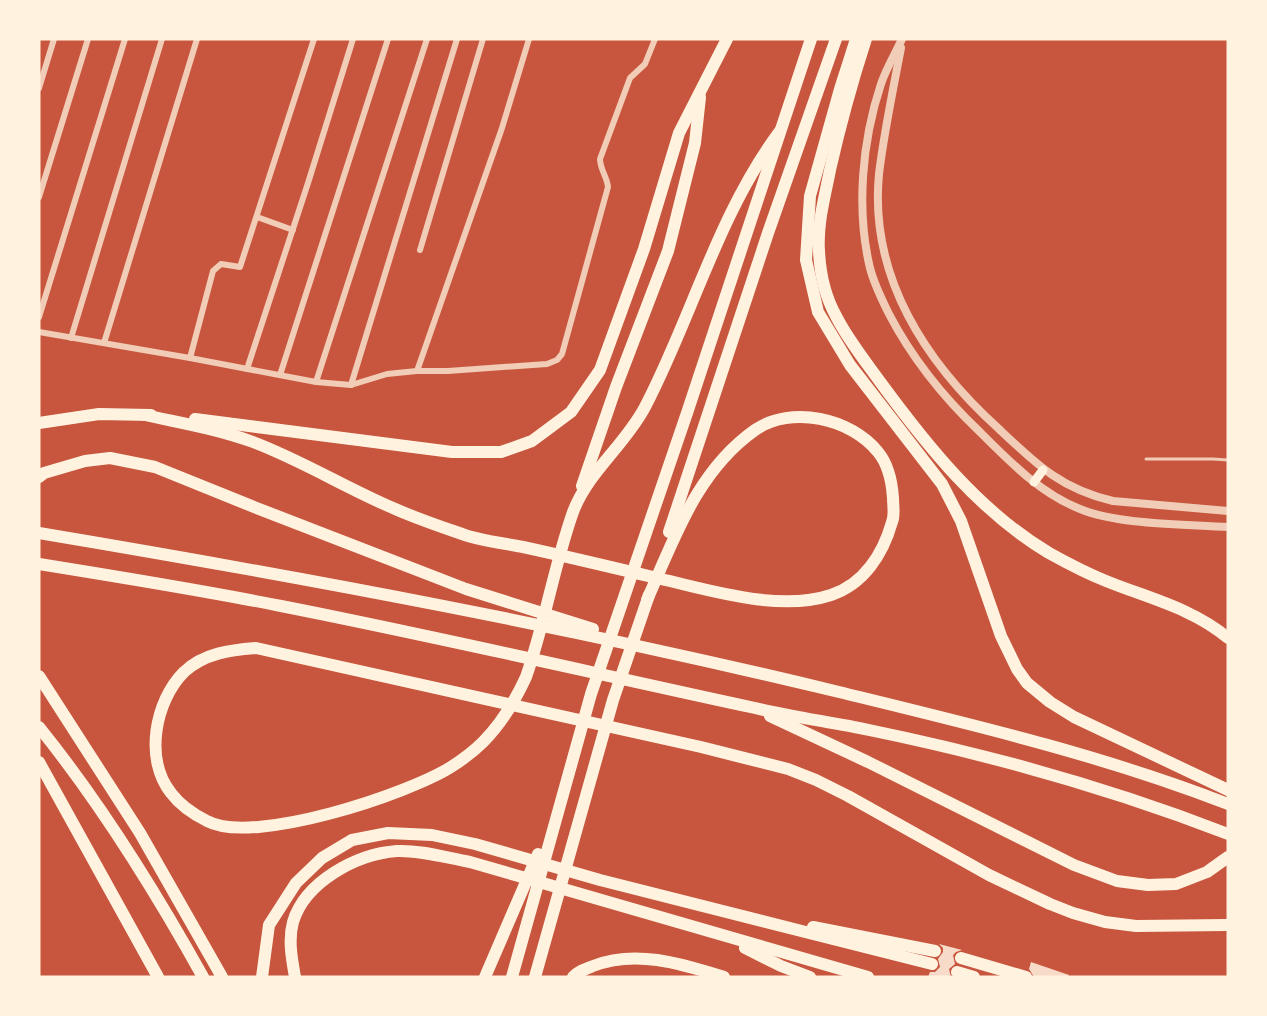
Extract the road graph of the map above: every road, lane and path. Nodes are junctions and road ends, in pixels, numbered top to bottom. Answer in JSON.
{"nodes":[{"id":1,"x":54,"y":39,"type":"edge"},
{"id":2,"x":88,"y":39,"type":"edge"},
{"id":3,"x":125,"y":39,"type":"edge"},
{"id":4,"x":162,"y":39,"type":"edge"},
{"id":5,"x":197,"y":39,"type":"edge"},
{"id":6,"x":314,"y":39,"type":"edge"},
{"id":7,"x":353,"y":39,"type":"edge"},
{"id":8,"x":388,"y":39,"type":"edge"},
{"id":9,"x":427,"y":39,"type":"edge"},
{"id":10,"x":457,"y":39,"type":"edge"},
{"id":11,"x":483,"y":39,"type":"edge"},
{"id":12,"x":529,"y":39,"type":"edge"},
{"id":13,"x":655,"y":39,"type":"edge"},
{"id":14,"x":727,"y":39,"type":"edge"},
{"id":15,"x":811,"y":39,"type":"edge"},
{"id":16,"x":836,"y":39,"type":"edge"},
{"id":17,"x":856,"y":39,"type":"edge"},
{"id":18,"x":866,"y":39,"type":"edge"},
{"id":19,"x":902,"y":39,"type":"edge"},
{"id":20,"x":39,"y":88,"type":"edge"},
{"id":21,"x":701,"y":90,"type":"junction"},
{"id":22,"x":780,"y":131,"type":"junction"},
{"id":23,"x":39,"y":197,"type":"edge"},
{"id":24,"x":257,"y":217,"type":"junction"},
{"id":25,"x":293,"y":230,"type":"junction"},
{"id":26,"x":420,"y":250,"type":"dead end"},
{"id":27,"x":39,"y":317,"type":"edge"},
{"id":28,"x":39,"y":332,"type":"edge"},
{"id":29,"x":71,"y":338,"type":"junction"},
{"id":30,"x":104,"y":344,"type":"junction"},
{"id":31,"x":190,"y":358,"type":"junction"},
{"id":32,"x":247,"y":369,"type":"junction"},
{"id":33,"x":417,"y":371,"type":"junction"},
{"id":34,"x":280,"y":375,"type":"junction"},
{"id":35,"x":316,"y":382,"type":"junction"},
{"id":36,"x":351,"y":385,"type":"junction"},
{"id":37,"x":145,"y":415,"type":"junction"},
{"id":38,"x":39,"y":423,"type":"edge"},
{"id":39,"x":1146,"y":459,"type":"dead end"},
{"id":40,"x":1228,"y":460,"type":"edge"},
{"id":41,"x":1043,"y":470,"type":"junction"},
{"id":42,"x":39,"y":477,"type":"edge"},
{"id":43,"x":1034,"y":482,"type":"junction"},
{"id":44,"x":574,"y":510,"type":"junction"},
{"id":45,"x":1228,"y":512,"type":"edge"},
{"id":46,"x":1228,"y":527,"type":"edge"},
{"id":47,"x":39,"y":533,"type":"edge"},
{"id":48,"x":39,"y":564,"type":"edge"},
{"id":49,"x":647,"y":600,"type":"junction"},
{"id":50,"x":1228,"y":638,"type":"edge"},
{"id":51,"x":662,"y":650,"type":"junction"},
{"id":52,"x":39,"y":676,"type":"edge"},
{"id":53,"x":756,"y":709,"type":"junction"},
{"id":54,"x":39,"y":727,"type":"edge"},
{"id":55,"x":39,"y":762,"type":"edge"},
{"id":56,"x":1228,"y":790,"type":"edge"},
{"id":57,"x":560,"y":803,"type":"junction"},
{"id":58,"x":1228,"y":804,"type":"edge"},
{"id":59,"x":1228,"y":834,"type":"edge"},
{"id":60,"x":1228,"y":857,"type":"edge"},
{"id":61,"x":750,"y":918,"type":"junction"},
{"id":62,"x":1228,"y":925,"type":"edge"},
{"id":63,"x":715,"y":934,"type":"junction"},
{"id":64,"x":935,"y":951,"type":"dead end"},
{"id":65,"x":962,"y":958,"type":"dead end"},
{"id":66,"x":932,"y":964,"type":"dead end"},
{"id":67,"x":957,"y":972,"type":"dead end"},
{"id":68,"x":158,"y":977,"type":"edge"},
{"id":69,"x":203,"y":977,"type":"edge"},
{"id":70,"x":222,"y":977,"type":"edge"},
{"id":71,"x":262,"y":977,"type":"edge"},
{"id":72,"x":295,"y":977,"type":"edge"},
{"id":73,"x":484,"y":977,"type":"edge"},
{"id":74,"x":512,"y":977,"type":"edge"},
{"id":75,"x":536,"y":977,"type":"edge"},
{"id":76,"x":573,"y":977,"type":"edge"},
{"id":77,"x":724,"y":977,"type":"edge"},
{"id":78,"x":810,"y":977,"type":"edge"},
{"id":79,"x":868,"y":977,"type":"edge"},
{"id":80,"x":974,"y":977,"type":"edge"},
{"id":81,"x":1026,"y":977,"type":"edge"}],
"edges":[{"from":1,"to":20,"type":"street"},
{"from":2,"to":23,"type":"street"},
{"from":3,"to":27,"type":"street"},
{"from":4,"to":29,"type":"street"},
{"from":5,"to":30,"type":"street"},
{"from":6,"to":24,"type":"street"},
{"from":7,"to":25,"type":"street"},
{"from":8,"to":34,"type":"street"},
{"from":9,"to":35,"type":"street"},
{"from":10,"to":36,"type":"street"},
{"from":11,"to":26,"type":"street"},
{"from":12,"to":33,"type":"street"},
{"from":13,"to":33,"type":"street"},
{"from":14,"to":21,"type":"highway"},
{"from":15,"to":22,"type":"highway"},
{"from":16,"to":49,"type":"highway"},
{"from":17,"to":56,"type":"highway"},
{"from":18,"to":50,"type":"highway"},
{"from":19,"to":41,"type":"street"},
{"from":19,"to":43,"type":"street"},
{"from":21,"to":37,"type":"highway"},
{"from":21,"to":44,"type":"highway"},
{"from":22,"to":44,"type":"highway"},
{"from":22,"to":57,"type":"highway"},
{"from":24,"to":25,"type":"street"},
{"from":24,"to":31,"type":"street"},
{"from":25,"to":32,"type":"street"},
{"from":28,"to":29,"type":"street"},
{"from":29,"to":30,"type":"street"},
{"from":30,"to":31,"type":"street"},
{"from":31,"to":32,"type":"street"},
{"from":32,"to":34,"type":"street"},
{"from":33,"to":36,"type":"street"},
{"from":34,"to":35,"type":"street"},
{"from":35,"to":36,"type":"street"},
{"from":37,"to":38,"type":"highway"},
{"from":37,"to":49,"type":"highway"},
{"from":39,"to":40,"type":"lane"},
{"from":41,"to":43,"type":"main road"},
{"from":41,"to":45,"type":"street"},
{"from":42,"to":51,"type":"highway"},
{"from":43,"to":46,"type":"street"},
{"from":44,"to":62,"type":"highway"},
{"from":47,"to":51,"type":"highway"},
{"from":48,"to":53,"type":"highway"},
{"from":49,"to":75,"type":"highway"},
{"from":51,"to":58,"type":"highway"},
{"from":52,"to":70,"type":"highway"},
{"from":53,"to":59,"type":"highway"},
{"from":53,"to":60,"type":"highway"},
{"from":54,"to":69,"type":"highway"},
{"from":55,"to":68,"type":"highway"},
{"from":57,"to":73,"type":"highway"},
{"from":57,"to":74,"type":"highway"},
{"from":61,"to":64,"type":"highway"},
{"from":61,"to":66,"type":"highway"},
{"from":61,"to":71,"type":"highway"},
{"from":63,"to":72,"type":"highway"},
{"from":63,"to":78,"type":"highway"},
{"from":63,"to":79,"type":"highway"},
{"from":65,"to":81,"type":"highway"},
{"from":67,"to":80,"type":"highway"},
{"from":76,"to":77,"type":"highway"}]}
